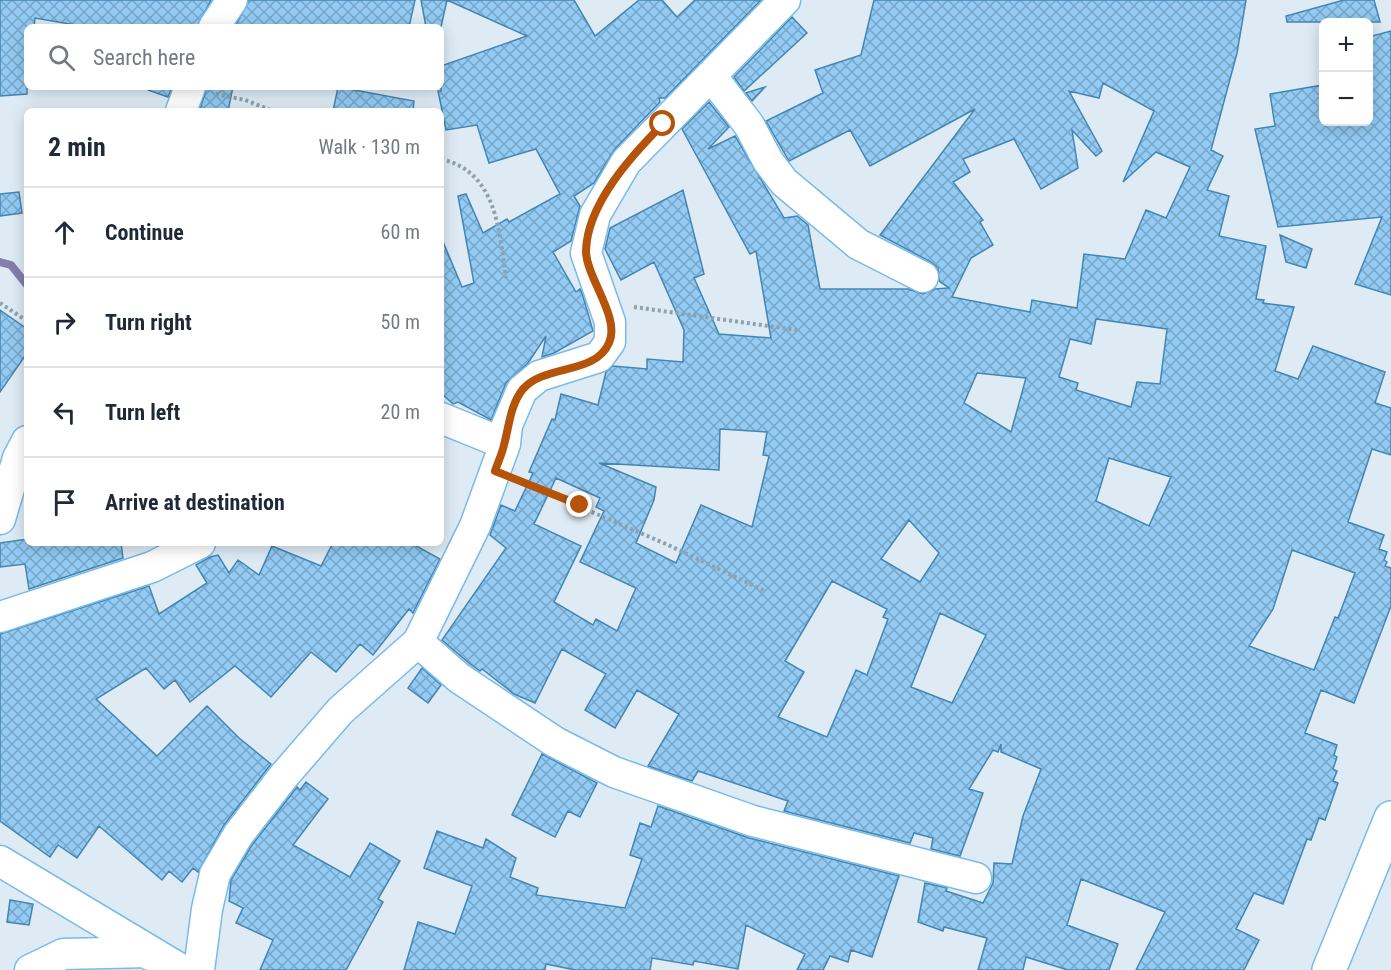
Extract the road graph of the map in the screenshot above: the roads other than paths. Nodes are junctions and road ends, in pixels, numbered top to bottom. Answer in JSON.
{"nodes":[{"id":1,"x":232,"y":0,"type":"edge"},
{"id":2,"x":785,"y":0,"type":"edge"},
{"id":3,"x":216,"y":24,"type":"edge"},
{"id":4,"x":712,"y":76,"type":"junction"},
{"id":5,"x":922,"y":277,"type":"dead end"},
{"id":6,"x":444,"y":420,"type":"edge"},
{"id":7,"x":24,"y":447,"type":"edge"},
{"id":8,"x":500,"y":457,"type":"junction"},
{"id":9,"x":0,"y":519,"type":"edge"},
{"id":10,"x":194,"y":546,"type":"edge"},
{"id":11,"x":0,"y":617,"type":"edge"},
{"id":12,"x":418,"y":642,"type":"junction"},
{"id":13,"x":1391,"y":818,"type":"edge"},
{"id":14,"x":0,"y":861,"type":"edge"},
{"id":15,"x":976,"y":879,"type":"dead end"},
{"id":16,"x":151,"y":961,"type":"edge"},
{"id":17,"x":30,"y":970,"type":"edge"},
{"id":18,"x":182,"y":970,"type":"edge"},
{"id":19,"x":199,"y":970,"type":"edge"},
{"id":20,"x":1329,"y":970,"type":"edge"}],
"edges":[{"from":1,"to":3,"type":"street"},
{"from":2,"to":4,"type":"street"},
{"from":4,"to":5,"type":"street"},
{"from":4,"to":8,"type":"street"},
{"from":6,"to":8,"type":"street"},
{"from":7,"to":9,"type":"street"},
{"from":8,"to":12,"type":"street"},
{"from":10,"to":11,"type":"street"},
{"from":12,"to":15,"type":"street"},
{"from":12,"to":19,"type":"street"},
{"from":13,"to":20,"type":"highway"},
{"from":14,"to":16,"type":"street"},
{"from":16,"to":17,"type":"street"},
{"from":16,"to":18,"type":"street"}]}
